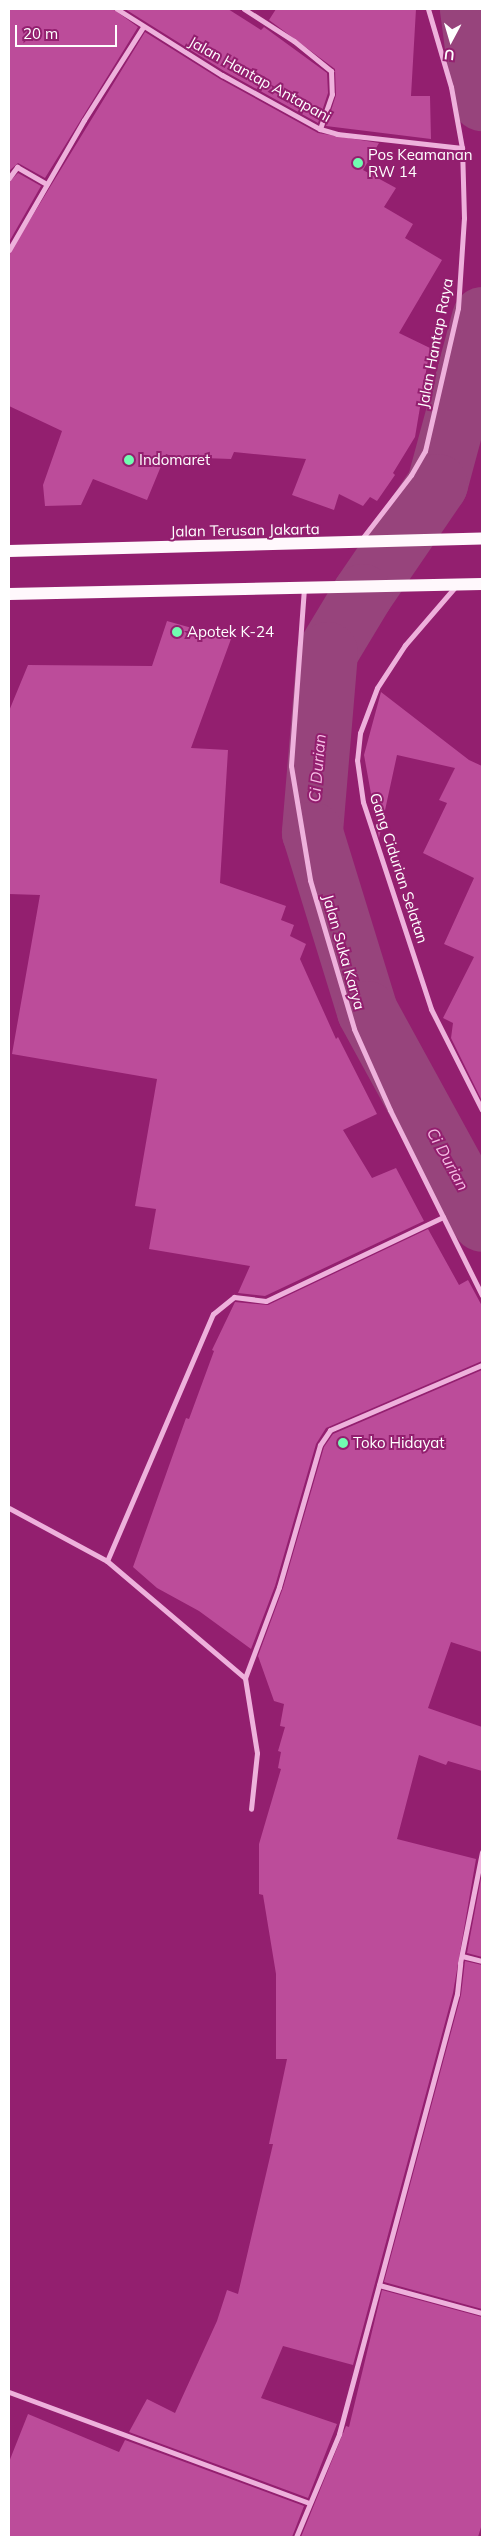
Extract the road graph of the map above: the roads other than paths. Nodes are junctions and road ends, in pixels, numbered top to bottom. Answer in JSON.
{"nodes":[{"id":1,"x":117,"y":9,"type":"edge"},
{"id":2,"x":244,"y":9,"type":"edge"},
{"id":3,"x":428,"y":9,"type":"edge"},
{"id":4,"x":143,"y":28,"type":"junction"},
{"id":5,"x":320,"y":129,"type":"junction"},
{"id":6,"x":462,"y":148,"type":"junction"},
{"id":7,"x":9,"y":178,"type":"edge"},
{"id":8,"x":47,"y":184,"type":"junction"},
{"id":9,"x":9,"y":250,"type":"edge"},
{"id":10,"x":481,"y":539,"type":"edge"},
{"id":11,"x":358,"y":544,"type":"junction"},
{"id":12,"x":9,"y":551,"type":"edge"},
{"id":13,"x":457,"y":584,"type":"junction"},
{"id":14,"x":482,"y":584,"type":"edge"},
{"id":15,"x":304,"y":588,"type":"junction"},
{"id":16,"x":9,"y":594,"type":"edge"},
{"id":17,"x":482,"y":1110,"type":"edge"},
{"id":18,"x":443,"y":1217,"type":"junction"},
{"id":19,"x":482,"y":1295,"type":"edge"},
{"id":20,"x":482,"y":1365,"type":"edge"},
{"id":21,"x":9,"y":1508,"type":"edge"},
{"id":22,"x":108,"y":1561,"type":"junction"},
{"id":23,"x":246,"y":1678,"type":"junction"},
{"id":24,"x":251,"y":1809,"type":"dead end"},
{"id":25,"x":482,"y":1852,"type":"edge"},
{"id":26,"x":462,"y":1956,"type":"junction"},
{"id":27,"x":482,"y":1961,"type":"edge"},
{"id":28,"x":379,"y":2285,"type":"junction"},
{"id":29,"x":482,"y":2313,"type":"edge"},
{"id":30,"x":9,"y":2392,"type":"edge"},
{"id":31,"x":309,"y":2503,"type":"junction"},
{"id":32,"x":296,"y":2537,"type":"edge"}],
"edges":[{"from":1,"to":4,"type":"street","name":"Jalan Hantap Antapani"},
{"from":2,"to":5,"type":"street"},
{"from":3,"to":6,"type":"street","name":"Jalan Hantap Raya"},
{"from":4,"to":5,"type":"street","name":"Jalan Hantap Antapani"},
{"from":4,"to":8,"type":"street"},
{"from":5,"to":6,"type":"street","name":"Jalan Hantap Antapani"},
{"from":6,"to":11,"type":"street","name":"Jalan Hantap Raya"},
{"from":7,"to":8,"type":"street"},
{"from":8,"to":9,"type":"street"},
{"from":10,"to":11,"type":"main road","name":"Jalan Terusan Jakarta"},
{"from":11,"to":12,"type":"main road","name":"Jalan Terusan Jakarta"},
{"from":13,"to":14,"type":"main road"},
{"from":13,"to":15,"type":"main road"},
{"from":13,"to":17,"type":"street","name":"Gang Cidurian Selatan"},
{"from":15,"to":16,"type":"main road"},
{"from":15,"to":18,"type":"street","name":"Jalan Suka Karya"},
{"from":18,"to":19,"type":"street","name":"Jalan Suka Karya"},
{"from":18,"to":22,"type":"street"},
{"from":20,"to":23,"type":"street"},
{"from":21,"to":22,"type":"street"},
{"from":22,"to":23,"type":"street"},
{"from":23,"to":24,"type":"street"},
{"from":25,"to":26,"type":"street"},
{"from":26,"to":27,"type":"street"},
{"from":26,"to":28,"type":"street"},
{"from":28,"to":29,"type":"street"},
{"from":28,"to":31,"type":"street"},
{"from":30,"to":31,"type":"street"},
{"from":31,"to":32,"type":"street"}]}
